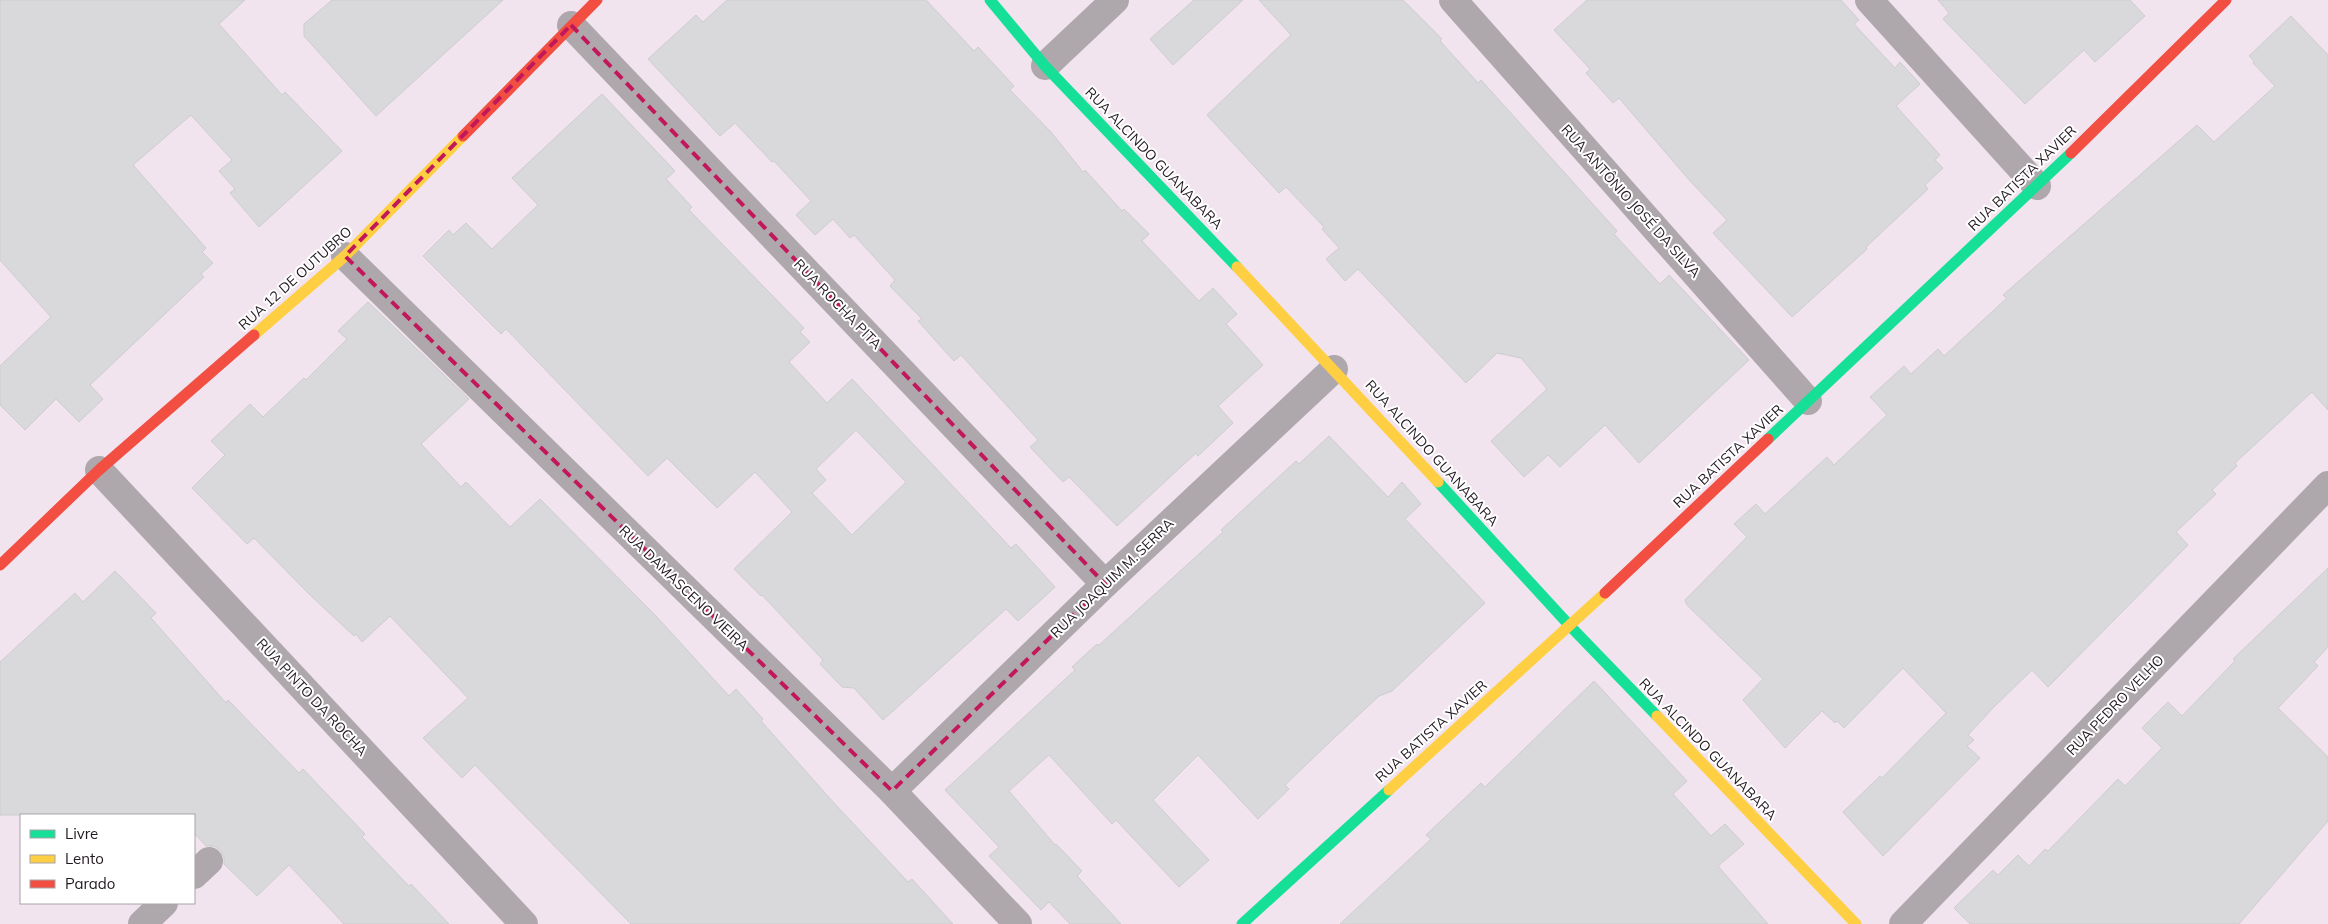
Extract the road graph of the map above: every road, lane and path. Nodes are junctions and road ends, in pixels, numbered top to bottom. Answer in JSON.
{"nodes":[{"id":1,"x":597,"y":0,"type":"edge"},
{"id":2,"x":990,"y":0,"type":"edge"},
{"id":3,"x":1115,"y":0,"type":"edge"},
{"id":4,"x":1453,"y":0,"type":"edge"},
{"id":5,"x":1869,"y":0,"type":"edge"},
{"id":6,"x":2226,"y":0,"type":"edge"},
{"id":7,"x":571,"y":25,"type":"junction"},
{"id":8,"x":1045,"y":66,"type":"junction"},
{"id":9,"x":2037,"y":186,"type":"junction"},
{"id":10,"x":346,"y":256,"type":"junction"},
{"id":11,"x":1334,"y":369,"type":"junction"},
{"id":12,"x":1808,"y":401,"type":"junction"},
{"id":13,"x":99,"y":470,"type":"junction"},
{"id":14,"x":2328,"y":485,"type":"edge"},
{"id":15,"x":0,"y":565,"type":"edge"},
{"id":16,"x":1105,"y":584,"type":"junction"},
{"id":17,"x":1570,"y":626,"type":"junction"},
{"id":18,"x":892,"y":791,"type":"junction"},
{"id":19,"x":163,"y":904,"type":"edge"},
{"id":20,"x":142,"y":924,"type":"edge"},
{"id":21,"x":524,"y":924,"type":"edge"},
{"id":22,"x":1018,"y":924,"type":"edge"},
{"id":23,"x":1242,"y":924,"type":"edge"},
{"id":24,"x":1856,"y":924,"type":"edge"},
{"id":25,"x":1902,"y":924,"type":"edge"}],
"edges":[{"from":1,"to":7,"type":"street","name":"RUA 12 DE OUTUBRO"},
{"from":2,"to":8,"type":"street","name":"RUA ALCINDO GUANABARA"},
{"from":3,"to":8,"type":"street"},
{"from":4,"to":12,"type":"street","name":"RUA ANTÔNIO JOSÉ DA SILVA"},
{"from":5,"to":9,"type":"street"},
{"from":6,"to":9,"type":"street","name":"RUA BATISTA XAVIER"},
{"from":7,"to":10,"type":"street","name":"RUA 12 DE OUTUBRO"},
{"from":7,"to":16,"type":"street","name":"RUA ROCHA PITA"},
{"from":8,"to":11,"type":"street","name":"RUA ALCINDO GUANABARA"},
{"from":9,"to":12,"type":"street","name":"RUA BATISTA XAVIER"},
{"from":10,"to":13,"type":"street","name":"RUA 12 DE OUTUBRO"},
{"from":10,"to":18,"type":"street","name":"RUA DAMASCENO VIEIRA"},
{"from":11,"to":16,"type":"street","name":"RUA JOAQUIM M. SERRA"},
{"from":11,"to":17,"type":"street","name":"RUA ALCINDO GUANABARA"},
{"from":12,"to":17,"type":"street","name":"RUA BATISTA XAVIER"},
{"from":13,"to":15,"type":"street","name":"RUA 12 DE OUTUBRO"},
{"from":13,"to":21,"type":"street","name":"RUA PINTO DA ROCHA"},
{"from":14,"to":25,"type":"street","name":"RUA PEDRO VELHO"},
{"from":16,"to":18,"type":"street","name":"RUA JOAQUIM M. SERRA"},
{"from":17,"to":23,"type":"street","name":"RUA BATISTA XAVIER"},
{"from":17,"to":24,"type":"street","name":"RUA ALCINDO GUANABARA"},
{"from":18,"to":22,"type":"street","name":"RUA DAMASCENO VIEIRA"},
{"from":19,"to":20,"type":"street"}]}
